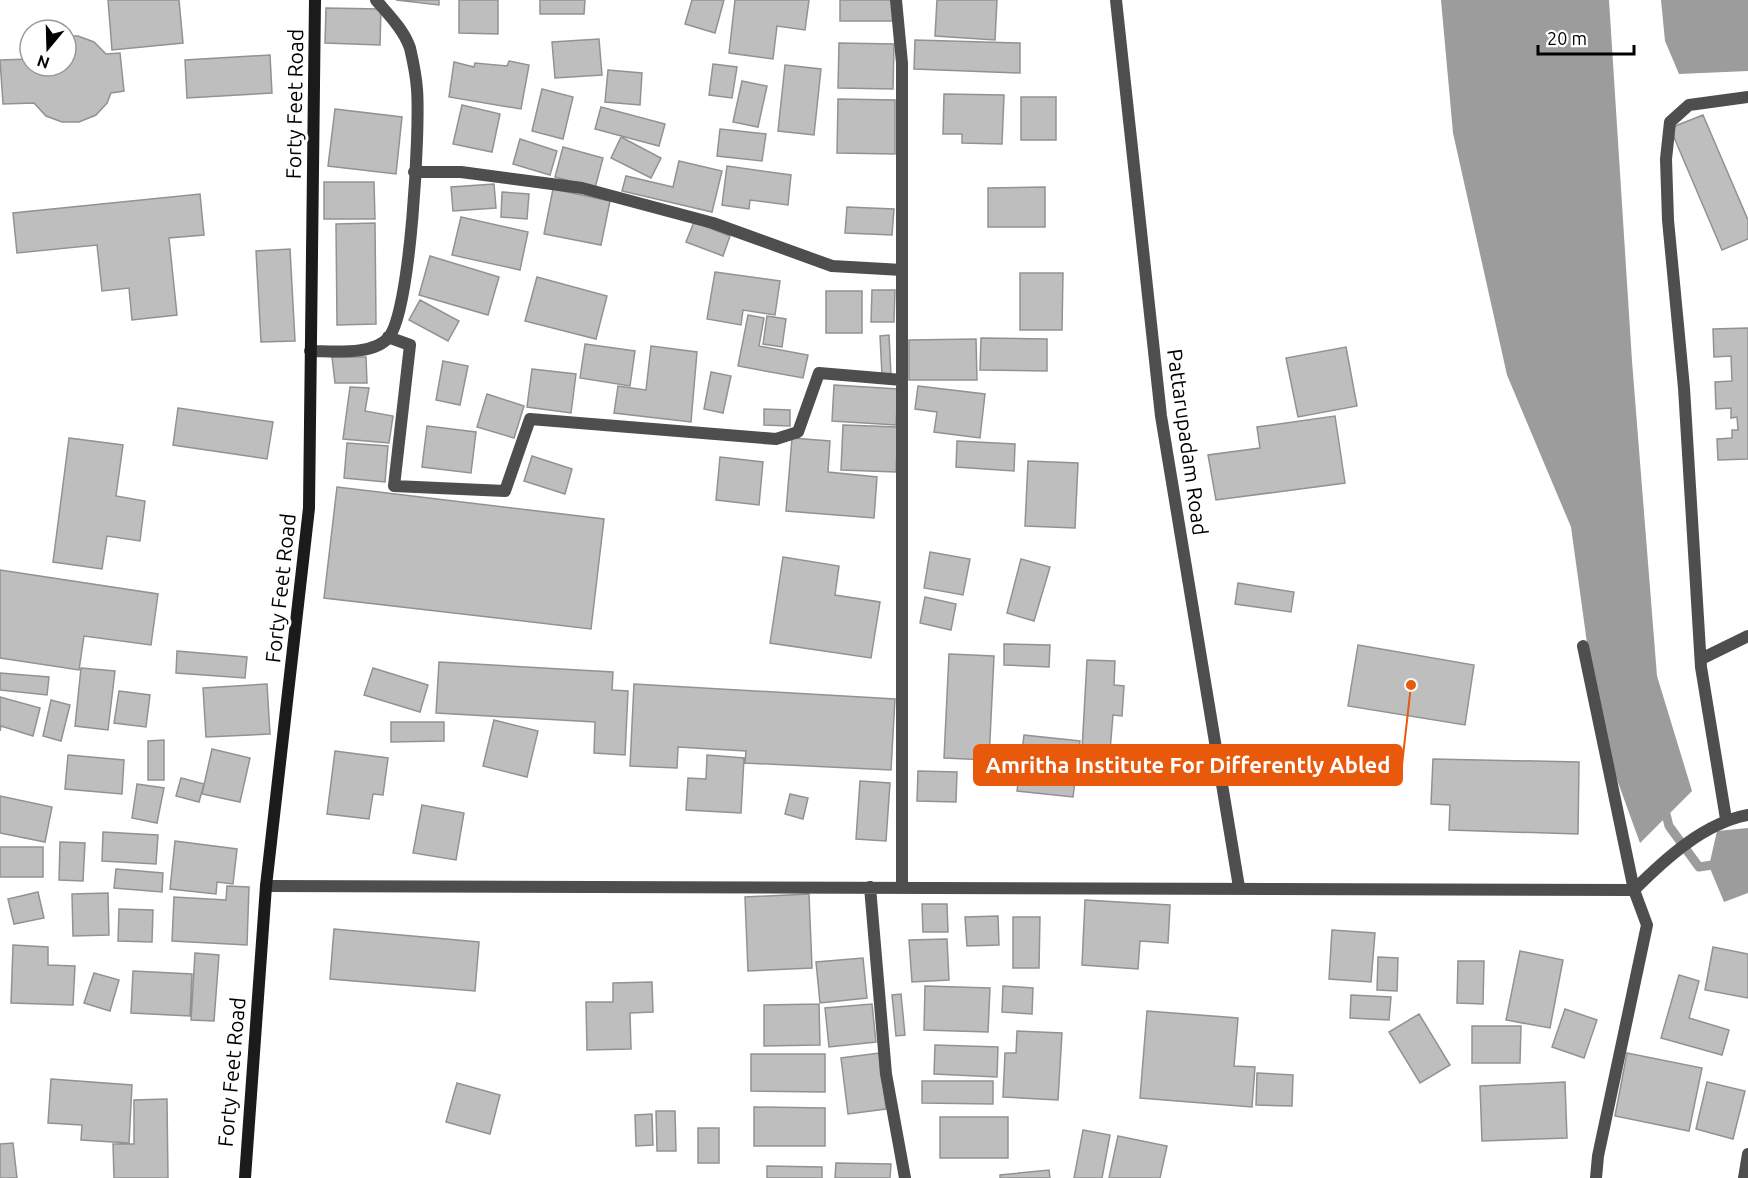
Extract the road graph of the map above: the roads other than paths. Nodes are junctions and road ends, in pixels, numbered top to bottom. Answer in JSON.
{"nodes":[{"id":1,"x":315,"y":0,"type":"edge"},
{"id":2,"x":376,"y":0,"type":"edge"},
{"id":3,"x":896,"y":0,"type":"edge"},
{"id":4,"x":1116,"y":0,"type":"edge"},
{"id":5,"x":1748,"y":97,"type":"edge"},
{"id":6,"x":414,"y":172,"type":"junction"},
{"id":7,"x":902,"y":270,"type":"junction"},
{"id":8,"x":388,"y":337,"type":"junction"},
{"id":9,"x":310,"y":351,"type":"junction"},
{"id":10,"x":902,"y":380,"type":"junction"},
{"id":11,"x":1748,"y":636,"type":"edge"},
{"id":12,"x":1583,"y":646,"type":"dead end"},
{"id":13,"x":1701,"y":659,"type":"junction"},
{"id":14,"x":1748,"y":815,"type":"edge"},
{"id":15,"x":1726,"y":819,"type":"junction"},
{"id":16,"x":266,"y":886,"type":"junction"},
{"id":17,"x":870,"y":887,"type":"junction"},
{"id":18,"x":902,"y":887,"type":"junction"},
{"id":19,"x":1239,"y":887,"type":"junction"},
{"id":20,"x":1634,"y":890,"type":"junction"},
{"id":21,"x":1748,"y":1154,"type":"edge"},
{"id":22,"x":245,"y":1178,"type":"edge"},
{"id":23,"x":905,"y":1178,"type":"edge"},
{"id":24,"x":1596,"y":1178,"type":"edge"},
{"id":25,"x":1744,"y":1178,"type":"edge"}],
"edges":[{"from":1,"to":9,"type":"main road","name":"Forty Feet Road"},
{"from":2,"to":6,"type":"street"},
{"from":3,"to":7,"type":"street"},
{"from":4,"to":19,"type":"street","name":"Pattarupadam Road"},
{"from":5,"to":13,"type":"street"},
{"from":6,"to":7,"type":"street"},
{"from":6,"to":8,"type":"street"},
{"from":7,"to":10,"type":"street"},
{"from":8,"to":9,"type":"street"},
{"from":8,"to":10,"type":"street"},
{"from":9,"to":16,"type":"main road","name":"Forty Feet Road"},
{"from":10,"to":18,"type":"street"},
{"from":11,"to":13,"type":"street"},
{"from":12,"to":20,"type":"street"},
{"from":13,"to":15,"type":"street"},
{"from":14,"to":15,"type":"street"},
{"from":15,"to":20,"type":"street"},
{"from":16,"to":17,"type":"street"},
{"from":16,"to":22,"type":"main road","name":"Forty Feet Road"},
{"from":17,"to":18,"type":"street"},
{"from":17,"to":23,"type":"street"},
{"from":18,"to":19,"type":"street"},
{"from":19,"to":20,"type":"street"},
{"from":20,"to":24,"type":"street"},
{"from":21,"to":25,"type":"street"}]}
